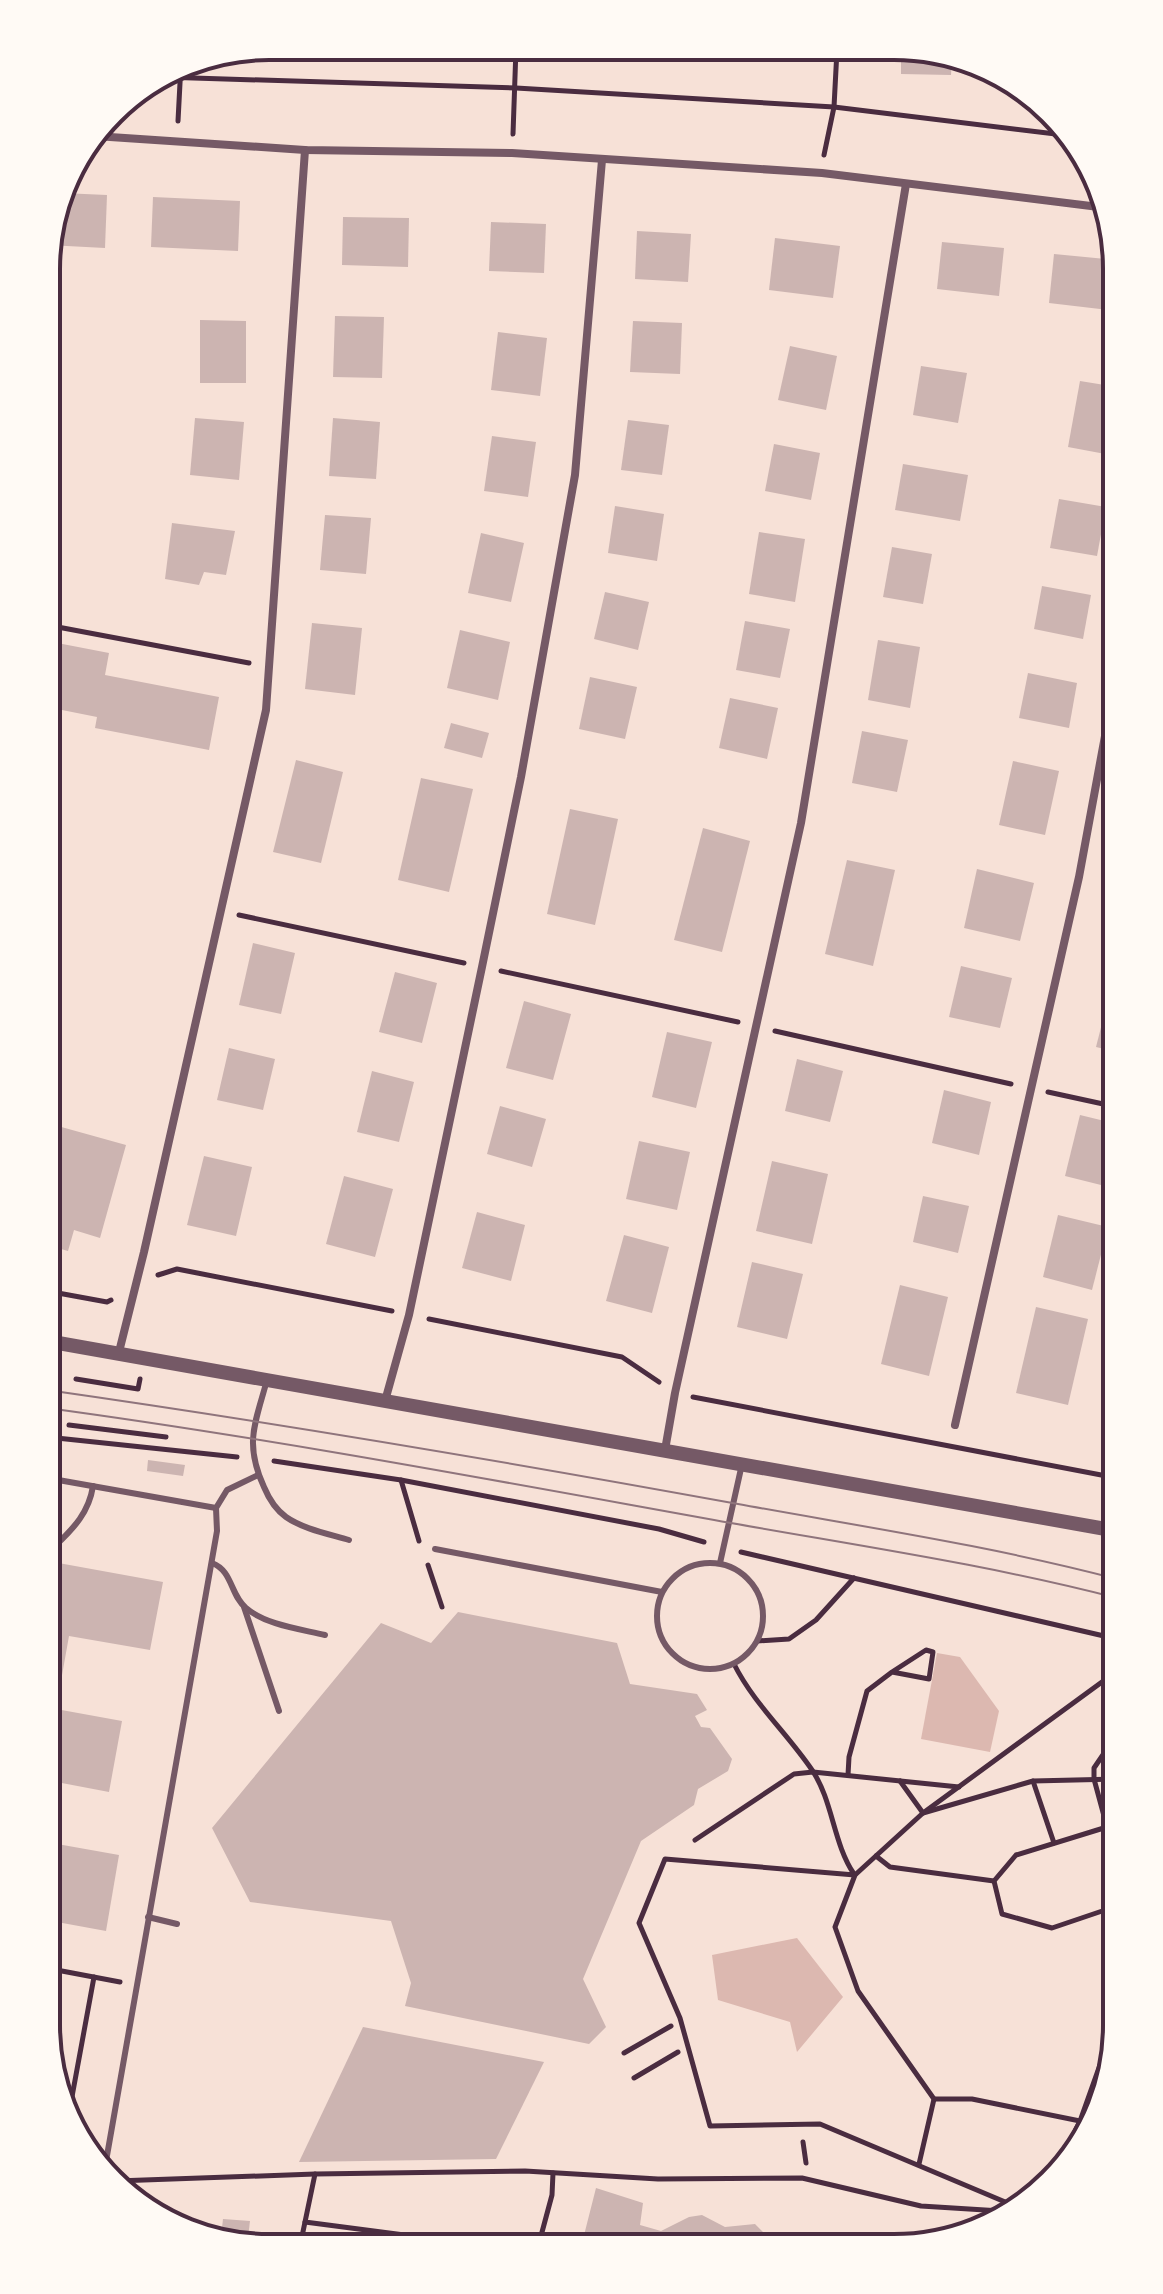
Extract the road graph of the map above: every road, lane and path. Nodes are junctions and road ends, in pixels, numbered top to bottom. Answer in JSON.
{"nodes":[{"id":1,"x":516,"y":60,"type":"edge"},
{"id":2,"x":836,"y":60,"type":"edge"},
{"id":3,"x":185,"y":78,"type":"edge"},
{"id":4,"x":181,"y":80,"type":"edge"},
{"id":5,"x":516,"y":88,"type":"junction"},
{"id":6,"x":834,"y":107,"type":"junction"},
{"id":7,"x":1053,"y":134,"type":"edge"},
{"id":8,"x":107,"y":137,"type":"edge"},
{"id":9,"x":176,"y":142,"type":"junction"},
{"id":10,"x":305,"y":150,"type":"junction"},
{"id":11,"x":512,"y":153,"type":"junction"},
{"id":12,"x":602,"y":160,"type":"junction"},
{"id":13,"x":822,"y":173,"type":"junction"},
{"id":14,"x":906,"y":184,"type":"junction"},
{"id":15,"x":1093,"y":206,"type":"edge"},
{"id":16,"x":60,"y":627,"type":"edge"},
{"id":17,"x":270,"y":667,"type":"junction"},
{"id":18,"x":1103,"y":747,"type":"edge"},
{"id":19,"x":222,"y":911,"type":"junction"},
{"id":20,"x":482,"y":967,"type":"junction"},
{"id":21,"x":757,"y":1027,"type":"junction"},
{"id":22,"x":1033,"y":1088,"type":"junction"},
{"id":23,"x":1103,"y":1104,"type":"edge"},
{"id":24,"x":60,"y":1293,"type":"edge"},
{"id":25,"x":107,"y":1302,"type":"dead end"},
{"id":26,"x":60,"y":1343,"type":"edge"},
{"id":27,"x":119,"y":1352,"type":"junction"},
{"id":28,"x":76,"y":1379,"type":"dead end"},
{"id":29,"x":267,"y":1380,"type":"junction"},
{"id":30,"x":138,"y":1389,"type":"dead end"},
{"id":31,"x":675,"y":1393,"type":"junction"},
{"id":32,"x":385,"y":1401,"type":"junction"},
{"id":33,"x":69,"y":1425,"type":"dead end"},
{"id":34,"x":955,"y":1425,"type":"dead end"},
{"id":35,"x":166,"y":1437,"type":"dead end"},
{"id":36,"x":60,"y":1438,"type":"edge"},
{"id":37,"x":665,"y":1450,"type":"junction"},
{"id":38,"x":252,"y":1458,"type":"junction"},
{"id":39,"x":742,"y":1464,"type":"junction"},
{"id":40,"x":258,"y":1475,"type":"junction"},
{"id":41,"x":1103,"y":1475,"type":"edge"},
{"id":42,"x":60,"y":1480,"type":"edge"},
{"id":43,"x":93,"y":1486,"type":"junction"},
{"id":44,"x":216,"y":1508,"type":"junction"},
{"id":45,"x":1103,"y":1528,"type":"edge"},
{"id":46,"x":349,"y":1540,"type":"dead end"},
{"id":47,"x":60,"y":1541,"type":"edge"},
{"id":48,"x":724,"y":1548,"type":"junction"},
{"id":49,"x":435,"y":1549,"type":"dead end"},
{"id":50,"x":212,"y":1563,"type":"junction"},
{"id":51,"x":720,"y":1563,"type":"junction"},
{"id":52,"x":854,"y":1578,"type":"junction"},
{"id":53,"x":662,"y":1592,"type":"junction"},
{"id":54,"x":244,"y":1607,"type":"junction"},
{"id":55,"x":325,"y":1635,"type":"dead end"},
{"id":56,"x":1103,"y":1636,"type":"edge"},
{"id":57,"x":757,"y":1641,"type":"junction"},
{"id":58,"x":734,"y":1664,"type":"junction"},
{"id":59,"x":892,"y":1672,"type":"junction"},
{"id":60,"x":1103,"y":1681,"type":"edge"},
{"id":61,"x":279,"y":1711,"type":"dead end"},
{"id":62,"x":1103,"y":1755,"type":"edge"},
{"id":63,"x":813,"y":1772,"type":"junction"},
{"id":64,"x":848,"y":1775,"type":"junction"},
{"id":65,"x":1094,"y":1779,"type":"junction"},
{"id":66,"x":1103,"y":1779,"type":"edge"},
{"id":67,"x":900,"y":1781,"type":"junction"},
{"id":68,"x":1033,"y":1781,"type":"junction"},
{"id":69,"x":960,"y":1787,"type":"junction"},
{"id":70,"x":1103,"y":1812,"type":"edge"},
{"id":71,"x":923,"y":1813,"type":"junction"},
{"id":72,"x":1103,"y":1828,"type":"edge"},
{"id":73,"x":695,"y":1840,"type":"dead end"},
{"id":74,"x":1054,"y":1843,"type":"junction"},
{"id":75,"x":876,"y":1856,"type":"junction"},
{"id":76,"x":855,"y":1875,"type":"junction"},
{"id":77,"x":994,"y":1881,"type":"junction"},
{"id":78,"x":1103,"y":1911,"type":"edge"},
{"id":79,"x":148,"y":1917,"type":"junction"},
{"id":80,"x":177,"y":1924,"type":"dead end"},
{"id":81,"x":60,"y":1971,"type":"edge"},
{"id":82,"x":671,"y":2026,"type":"dead end"},
{"id":83,"x":678,"y":2052,"type":"dead end"},
{"id":84,"x":624,"y":2053,"type":"dead end"},
{"id":85,"x":1097,"y":2073,"type":"edge"},
{"id":86,"x":634,"y":2078,"type":"dead end"},
{"id":87,"x":72,"y":2095,"type":"edge"},
{"id":88,"x":934,"y":2099,"type":"junction"},
{"id":89,"x":1081,"y":2117,"type":"edge"},
{"id":90,"x":1080,"y":2121,"type":"edge"},
{"id":91,"x":803,"y":2142,"type":"dead end"},
{"id":92,"x":107,"y":2156,"type":"edge"},
{"id":93,"x":806,"y":2163,"type":"dead end"},
{"id":94,"x":919,"y":2164,"type":"junction"},
{"id":95,"x":553,"y":2173,"type":"junction"},
{"id":96,"x":315,"y":2174,"type":"junction"},
{"id":97,"x":130,"y":2180,"type":"edge"},
{"id":98,"x":1005,"y":2202,"type":"edge"},
{"id":99,"x":990,"y":2210,"type":"edge"},
{"id":100,"x":305,"y":2222,"type":"junction"},
{"id":101,"x":302,"y":2234,"type":"edge"},
{"id":102,"x":397,"y":2234,"type":"edge"},
{"id":103,"x":542,"y":2234,"type":"edge"}],
"edges":[{"from":1,"to":5,"type":"path"},
{"from":2,"to":6,"type":"path"},
{"from":3,"to":5,"type":"path"},
{"from":4,"to":9,"type":"path"},
{"from":5,"to":6,"type":"path"},
{"from":5,"to":11,"type":"path"},
{"from":6,"to":7,"type":"path"},
{"from":6,"to":13,"type":"path"},
{"from":8,"to":9,"type":"street"},
{"from":9,"to":10,"type":"street"},
{"from":10,"to":11,"type":"street"},
{"from":10,"to":17,"type":"street"},
{"from":11,"to":12,"type":"street"},
{"from":12,"to":13,"type":"street"},
{"from":12,"to":20,"type":"street"},
{"from":13,"to":14,"type":"street"},
{"from":14,"to":15,"type":"street"},
{"from":14,"to":21,"type":"street"},
{"from":16,"to":17,"type":"path"},
{"from":17,"to":19,"type":"street"},
{"from":18,"to":22,"type":"street"},
{"from":19,"to":20,"type":"path"},
{"from":19,"to":27,"type":"street"},
{"from":20,"to":21,"type":"path"},
{"from":20,"to":32,"type":"street"},
{"from":21,"to":22,"type":"path"},
{"from":21,"to":31,"type":"street"},
{"from":22,"to":23,"type":"path"},
{"from":22,"to":34,"type":"street"},
{"from":24,"to":25,"type":"path"},
{"from":26,"to":27,"type":"street"},
{"from":27,"to":29,"type":"street"},
{"from":28,"to":30,"type":"path"},
{"from":29,"to":32,"type":"street"},
{"from":29,"to":38,"type":"lane"},
{"from":31,"to":37,"type":"street"},
{"from":31,"to":41,"type":"path"},
{"from":32,"to":37,"type":"street"},
{"from":33,"to":35,"type":"path"},
{"from":36,"to":38,"type":"path"},
{"from":37,"to":39,"type":"street"},
{"from":38,"to":40,"type":"lane"},
{"from":38,"to":48,"type":"path"},
{"from":39,"to":45,"type":"street"},
{"from":39,"to":48,"type":"lane"},
{"from":40,"to":44,"type":"lane"},
{"from":40,"to":46,"type":"lane"},
{"from":42,"to":43,"type":"lane"},
{"from":43,"to":44,"type":"lane"},
{"from":43,"to":47,"type":"lane"},
{"from":44,"to":50,"type":"lane"},
{"from":48,"to":51,"type":"lane"},
{"from":48,"to":52,"type":"path"},
{"from":49,"to":53,"type":"lane"},
{"from":50,"to":54,"type":"lane"},
{"from":50,"to":79,"type":"lane"},
{"from":51,"to":53,"type":"lane"},
{"from":51,"to":57,"type":"lane"},
{"from":52,"to":56,"type":"path"},
{"from":52,"to":57,"type":"path"},
{"from":53,"to":58,"type":"lane"},
{"from":54,"to":55,"type":"lane"},
{"from":54,"to":61,"type":"lane"},
{"from":57,"to":58,"type":"lane"},
{"from":58,"to":63,"type":"path"},
{"from":59,"to":59,"type":"path"},
{"from":59,"to":64,"type":"path"},
{"from":60,"to":69,"type":"path"},
{"from":62,"to":65,"type":"path"},
{"from":63,"to":64,"type":"path"},
{"from":63,"to":73,"type":"path"},
{"from":63,"to":76,"type":"path"},
{"from":64,"to":67,"type":"path"},
{"from":65,"to":66,"type":"path"},
{"from":65,"to":68,"type":"path"},
{"from":65,"to":70,"type":"path"},
{"from":67,"to":69,"type":"path"},
{"from":67,"to":71,"type":"path"},
{"from":68,"to":71,"type":"path"},
{"from":68,"to":74,"type":"path"},
{"from":69,"to":71,"type":"path"},
{"from":71,"to":75,"type":"path"},
{"from":72,"to":74,"type":"path"},
{"from":74,"to":77,"type":"path"},
{"from":75,"to":76,"type":"path"},
{"from":75,"to":77,"type":"path"},
{"from":76,"to":88,"type":"path"},
{"from":76,"to":94,"type":"path"},
{"from":77,"to":78,"type":"path"},
{"from":79,"to":80,"type":"lane"},
{"from":79,"to":92,"type":"lane"},
{"from":81,"to":87,"type":"path"},
{"from":82,"to":84,"type":"path"},
{"from":83,"to":86,"type":"path"},
{"from":85,"to":89,"type":"path"},
{"from":88,"to":90,"type":"path"},
{"from":88,"to":94,"type":"path"},
{"from":91,"to":93,"type":"path"},
{"from":94,"to":98,"type":"path"},
{"from":95,"to":96,"type":"path"},
{"from":95,"to":99,"type":"path"},
{"from":95,"to":103,"type":"path"},
{"from":96,"to":97,"type":"path"},
{"from":96,"to":100,"type":"path"},
{"from":100,"to":101,"type":"path"},
{"from":100,"to":102,"type":"path"}]}
